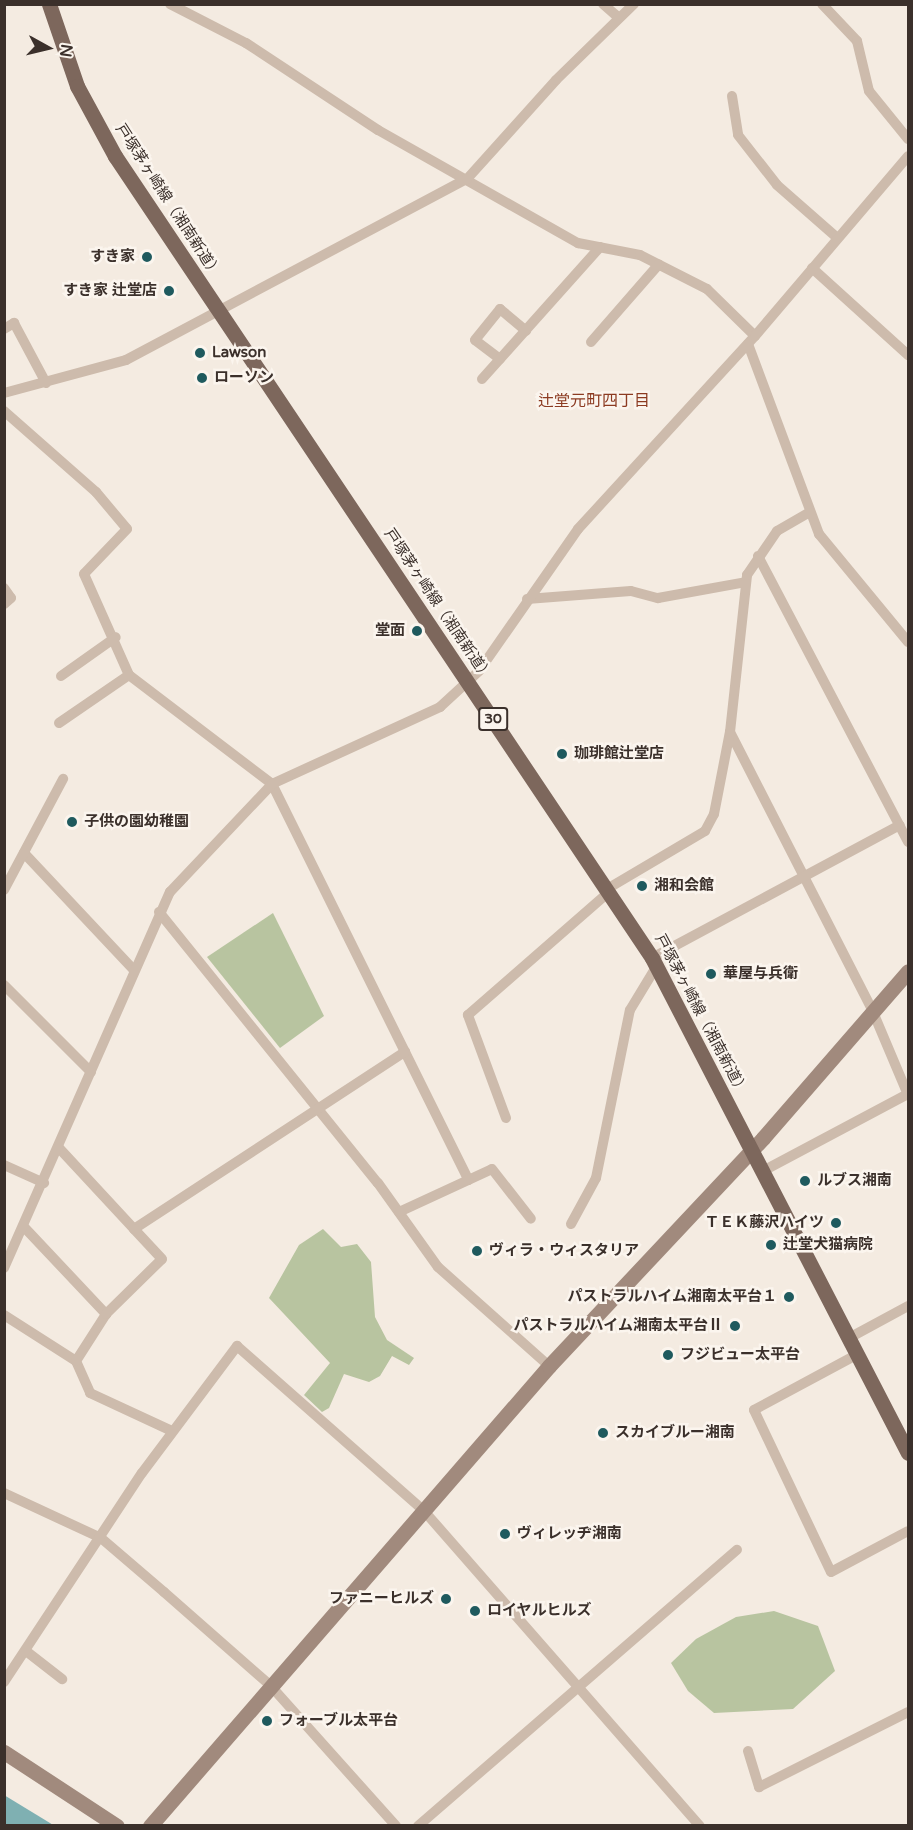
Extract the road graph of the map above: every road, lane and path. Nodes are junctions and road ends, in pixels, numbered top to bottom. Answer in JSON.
{"nodes":[{"id":1,"x":49,"y":4,"type":"edge"},
{"id":2,"x":170,"y":4,"type":"edge"},
{"id":3,"x":603,"y":4,"type":"edge"},
{"id":4,"x":634,"y":4,"type":"edge"},
{"id":5,"x":822,"y":4,"type":"edge"},
{"id":6,"x":618,"y":17,"type":"junction"},
{"id":7,"x":732,"y":96,"type":"dead end"},
{"id":8,"x":909,"y":139,"type":"edge"},
{"id":9,"x":909,"y":156,"type":"edge"},
{"id":10,"x":467,"y":179,"type":"junction"},
{"id":11,"x":835,"y":236,"type":"junction"},
{"id":12,"x":600,"y":247,"type":"junction"},
{"id":13,"x":658,"y":264,"type":"junction"},
{"id":14,"x":812,"y":268,"type":"junction"},
{"id":15,"x":217,"y":309,"type":"junction"},
{"id":16,"x":4,"y":329,"type":"edge"},
{"id":17,"x":526,"y":331,"type":"junction"},
{"id":18,"x":752,"y":340,"type":"junction"},
{"id":19,"x":591,"y":342,"type":"dead end"},
{"id":20,"x":909,"y":355,"type":"edge"},
{"id":21,"x":500,"y":359,"type":"junction"},
{"id":22,"x":482,"y":379,"type":"dead end"},
{"id":23,"x":46,"y":383,"type":"junction"},
{"id":24,"x":4,"y":393,"type":"edge"},
{"id":25,"x":4,"y":411,"type":"edge"},
{"id":26,"x":808,"y":513,"type":"junction"},
{"id":27,"x":758,"y":556,"type":"junction"},
{"id":28,"x":746,"y":582,"type":"junction"},
{"id":29,"x":4,"y":588,"type":"edge"},
{"id":30,"x":527,"y":599,"type":"junction"},
{"id":31,"x":4,"y":604,"type":"edge"},
{"id":32,"x":116,"y":637,"type":"junction"},
{"id":33,"x":909,"y":642,"type":"edge"},
{"id":34,"x":129,"y":675,"type":"junction"},
{"id":35,"x":61,"y":676,"type":"dead end"},
{"id":36,"x":467,"y":682,"type":"junction"},
{"id":37,"x":59,"y":723,"type":"dead end"},
{"id":38,"x":730,"y":732,"type":"junction"},
{"id":39,"x":63,"y":779,"type":"dead end"},
{"id":40,"x":272,"y":784,"type":"junction"},
{"id":41,"x":900,"y":825,"type":"junction"},
{"id":42,"x":909,"y":842,"type":"edge"},
{"id":43,"x":24,"y":853,"type":"junction"},
{"id":44,"x":801,"y":877,"type":"junction"},
{"id":45,"x":4,"y":890,"type":"edge"},
{"id":46,"x":608,"y":890,"type":"junction"},
{"id":47,"x":159,"y":912,"type":"junction"},
{"id":48,"x":654,"y":963,"type":"junction"},
{"id":49,"x":133,"y":969,"type":"junction"},
{"id":50,"x":909,"y":971,"type":"edge"},
{"id":51,"x":4,"y":985,"type":"edge"},
{"id":52,"x":873,"y":1012,"type":"junction"},
{"id":53,"x":405,"y":1052,"type":"junction"},
{"id":54,"x":91,"y":1072,"type":"junction"},
{"id":55,"x":908,"y":1094,"type":"edge"},
{"id":56,"x":315,"y":1110,"type":"junction"},
{"id":57,"x":506,"y":1118,"type":"dead end"},
{"id":58,"x":59,"y":1148,"type":"junction"},
{"id":59,"x":753,"y":1148,"type":"junction"},
{"id":60,"x":4,"y":1165,"type":"edge"},
{"id":61,"x":763,"y":1171,"type":"junction"},
{"id":62,"x":469,"y":1180,"type":"junction"},
{"id":63,"x":44,"y":1183,"type":"junction"},
{"id":64,"x":399,"y":1212,"type":"junction"},
{"id":65,"x":531,"y":1219,"type":"dead end"},
{"id":66,"x":571,"y":1224,"type":"dead end"},
{"id":67,"x":24,"y":1227,"type":"junction"},
{"id":68,"x":134,"y":1229,"type":"junction"},
{"id":69,"x":4,"y":1268,"type":"edge"},
{"id":70,"x":909,"y":1306,"type":"edge"},
{"id":71,"x":106,"y":1314,"type":"junction"},
{"id":72,"x":4,"y":1315,"type":"edge"},
{"id":73,"x":849,"y":1338,"type":"junction"},
{"id":74,"x":858,"y":1354,"type":"junction"},
{"id":75,"x":76,"y":1361,"type":"junction"},
{"id":76,"x":549,"y":1366,"type":"junction"},
{"id":77,"x":172,"y":1431,"type":"junction"},
{"id":78,"x":909,"y":1454,"type":"edge"},
{"id":79,"x":4,"y":1493,"type":"edge"},
{"id":80,"x":425,"y":1512,"type":"junction"},
{"id":81,"x":909,"y":1531,"type":"edge"},
{"id":82,"x":101,"y":1538,"type":"junction"},
{"id":83,"x":737,"y":1550,"type":"dead end"},
{"id":84,"x":26,"y":1651,"type":"junction"},
{"id":85,"x":62,"y":1679,"type":"dead end"},
{"id":86,"x":4,"y":1682,"type":"edge"},
{"id":87,"x":270,"y":1685,"type":"junction"},
{"id":88,"x":578,"y":1686,"type":"junction"},
{"id":89,"x":909,"y":1712,"type":"edge"},
{"id":90,"x":748,"y":1751,"type":"dead end"},
{"id":91,"x":4,"y":1752,"type":"edge"},
{"id":92,"x":117,"y":1826,"type":"edge"},
{"id":93,"x":150,"y":1826,"type":"edge"},
{"id":94,"x":396,"y":1826,"type":"edge"},
{"id":95,"x":418,"y":1826,"type":"edge"},
{"id":96,"x":700,"y":1826,"type":"edge"}],
"edges":[{"from":1,"to":15,"type":"main road","name":"戸塚茅ヶ崎線（湘南新道）","number":"30"},
{"from":2,"to":10,"type":"street"},
{"from":3,"to":6,"type":"street"},
{"from":4,"to":6,"type":"street"},
{"from":5,"to":8,"type":"street"},
{"from":6,"to":10,"type":"street"},
{"from":7,"to":11,"type":"street"},
{"from":9,"to":11,"type":"street"},
{"from":10,"to":12,"type":"street"},
{"from":10,"to":15,"type":"street"},
{"from":11,"to":14,"type":"street"},
{"from":12,"to":13,"type":"street"},
{"from":12,"to":17,"type":"street"},
{"from":13,"to":18,"type":"street"},
{"from":13,"to":19,"type":"street"},
{"from":14,"to":18,"type":"street"},
{"from":14,"to":20,"type":"street"},
{"from":15,"to":23,"type":"street"},
{"from":15,"to":36,"type":"main road","name":"戸塚茅ヶ崎線（湘南新道）","number":"30"},
{"from":16,"to":23,"type":"street"},
{"from":17,"to":21,"type":"street"},
{"from":17,"to":21,"type":"street"},
{"from":18,"to":26,"type":"street"},
{"from":18,"to":30,"type":"street"},
{"from":21,"to":22,"type":"street"},
{"from":23,"to":24,"type":"street"},
{"from":25,"to":32,"type":"street"},
{"from":26,"to":27,"type":"street"},
{"from":26,"to":33,"type":"street"},
{"from":27,"to":28,"type":"street"},
{"from":27,"to":41,"type":"street"},
{"from":28,"to":30,"type":"street"},
{"from":28,"to":38,"type":"street"},
{"from":29,"to":31,"type":"street"},
{"from":30,"to":36,"type":"street"},
{"from":32,"to":34,"type":"street"},
{"from":32,"to":35,"type":"street"},
{"from":34,"to":37,"type":"street"},
{"from":34,"to":40,"type":"street"},
{"from":36,"to":40,"type":"street"},
{"from":36,"to":46,"type":"main road","name":"戸塚茅ヶ崎線（湘南新道）","number":"30"},
{"from":38,"to":44,"type":"street"},
{"from":38,"to":46,"type":"street"},
{"from":39,"to":43,"type":"street"},
{"from":40,"to":47,"type":"street"},
{"from":40,"to":53,"type":"street"},
{"from":41,"to":42,"type":"street"},
{"from":41,"to":44,"type":"street"},
{"from":43,"to":45,"type":"street"},
{"from":43,"to":49,"type":"street"},
{"from":44,"to":48,"type":"street"},
{"from":44,"to":52,"type":"street"},
{"from":46,"to":48,"type":"main road","name":"戸塚茅ヶ崎線（湘南新道）","number":"30"},
{"from":46,"to":57,"type":"street"},
{"from":47,"to":49,"type":"street"},
{"from":47,"to":56,"type":"street"},
{"from":48,"to":59,"type":"main road","name":"戸塚茅ヶ崎線（湘南新道）","number":"30"},
{"from":48,"to":66,"type":"street"},
{"from":49,"to":54,"type":"street"},
{"from":50,"to":52,"type":"street"},
{"from":51,"to":54,"type":"street"},
{"from":52,"to":55,"type":"street"},
{"from":52,"to":59,"type":"street"},
{"from":53,"to":56,"type":"street"},
{"from":53,"to":62,"type":"street"},
{"from":54,"to":58,"type":"street"},
{"from":55,"to":61,"type":"street"},
{"from":56,"to":64,"type":"street"},
{"from":56,"to":68,"type":"street"},
{"from":58,"to":63,"type":"street"},
{"from":58,"to":68,"type":"street"},
{"from":59,"to":61,"type":"main road","name":"戸塚茅ヶ崎線（湘南新道）","number":"30"},
{"from":59,"to":76,"type":"street"},
{"from":60,"to":63,"type":"street"},
{"from":61,"to":73,"type":"main road","name":"戸塚茅ヶ崎線（湘南新道）","number":"30"},
{"from":62,"to":64,"type":"street"},
{"from":62,"to":65,"type":"street"},
{"from":63,"to":67,"type":"street"},
{"from":64,"to":76,"type":"street"},
{"from":67,"to":69,"type":"street"},
{"from":67,"to":71,"type":"street"},
{"from":68,"to":71,"type":"street"},
{"from":70,"to":73,"type":"street"},
{"from":71,"to":75,"type":"street"},
{"from":72,"to":75,"type":"street"},
{"from":73,"to":74,"type":"main road","name":"戸塚茅ヶ崎線（湘南新道）","number":"30"},
{"from":74,"to":78,"type":"main road","name":"戸塚茅ヶ崎線（湘南新道）","number":"30"},
{"from":74,"to":81,"type":"street"},
{"from":75,"to":77,"type":"street"},
{"from":76,"to":80,"type":"street"},
{"from":77,"to":80,"type":"street"},
{"from":77,"to":82,"type":"street"},
{"from":79,"to":82,"type":"street"},
{"from":80,"to":87,"type":"street"},
{"from":80,"to":88,"type":"street"},
{"from":82,"to":84,"type":"street"},
{"from":82,"to":87,"type":"street"},
{"from":83,"to":88,"type":"street"},
{"from":84,"to":85,"type":"street"},
{"from":84,"to":86,"type":"street"},
{"from":87,"to":93,"type":"street"},
{"from":87,"to":94,"type":"street"},
{"from":88,"to":95,"type":"street"},
{"from":88,"to":96,"type":"street"},
{"from":89,"to":90,"type":"street"},
{"from":91,"to":92,"type":"street"}]}
